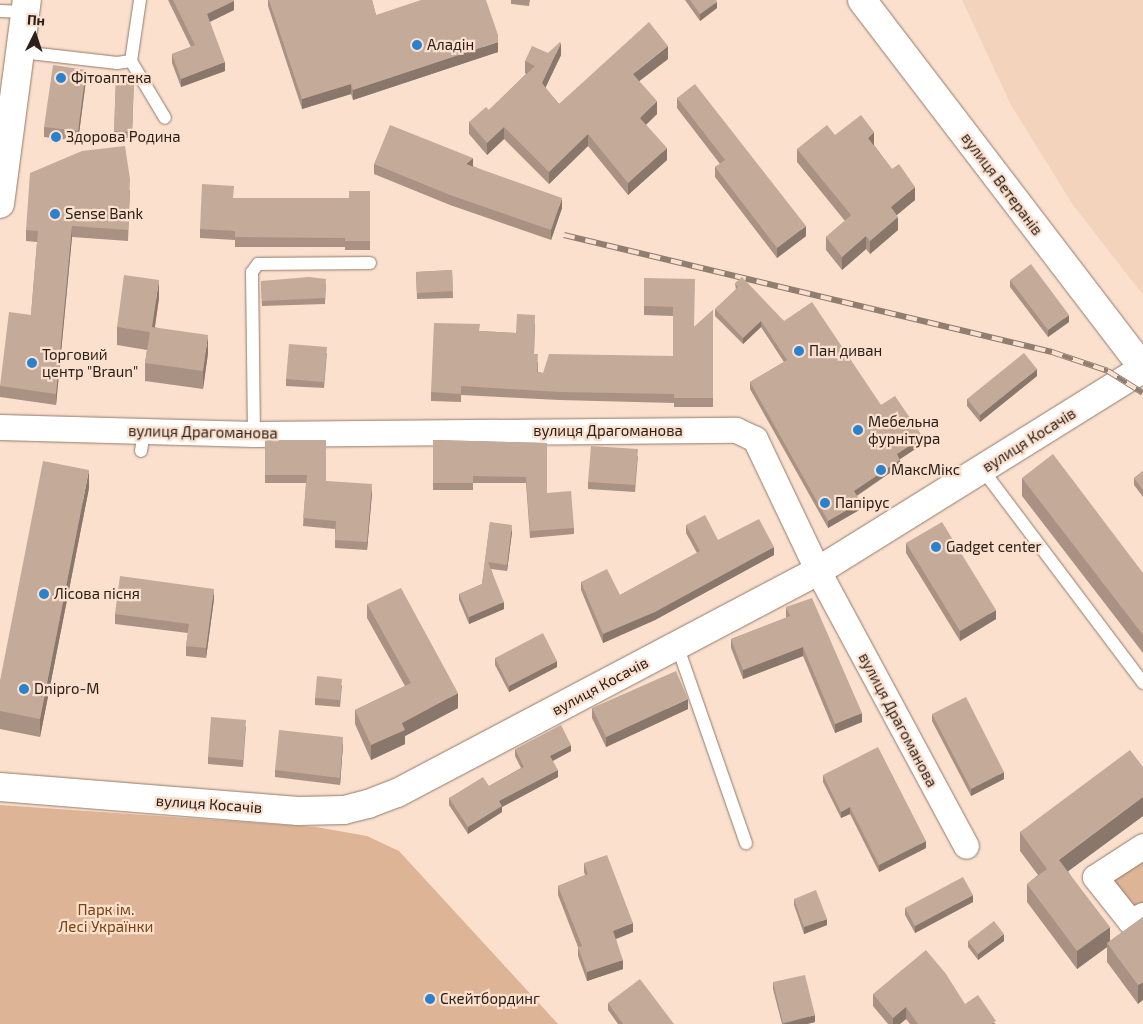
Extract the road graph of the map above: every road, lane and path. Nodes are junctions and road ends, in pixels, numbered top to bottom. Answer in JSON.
{"nodes":[{"id":1,"x":140,"y":0,"type":"edge"},
{"id":2,"x":862,"y":0,"type":"edge"},
{"id":3,"x":18,"y":8,"type":"edge"},
{"id":4,"x":20,"y":52,"type":"junction"},
{"id":5,"x":131,"y":61,"type":"junction"},
{"id":6,"x":165,"y":118,"type":"dead end"},
{"id":7,"x":0,"y":204,"type":"edge"},
{"id":8,"x":370,"y":263,"type":"dead end"},
{"id":9,"x":1143,"y":368,"type":"edge"},
{"id":10,"x":0,"y":427,"type":"edge"},
{"id":11,"x":254,"y":434,"type":"junction"},
{"id":12,"x":982,"y":469,"type":"junction"},
{"id":13,"x":818,"y":571,"type":"junction"},
{"id":14,"x":677,"y":645,"type":"junction"},
{"id":15,"x":1143,"y":682,"type":"edge"},
{"id":16,"x":0,"y":787,"type":"edge"},
{"id":17,"x":746,"y":843,"type":"dead end"},
{"id":18,"x":966,"y":846,"type":"dead end"},
{"id":19,"x":1143,"y":846,"type":"edge"},
{"id":20,"x":1143,"y":915,"type":"edge"}],
"edges":[{"from":1,"to":5,"type":"lane"},
{"from":2,"to":9,"type":"street","name":"вулиця Ветеранів"},
{"from":3,"to":4,"type":"street"},
{"from":4,"to":5,"type":"lane"},
{"from":4,"to":7,"type":"street"},
{"from":5,"to":6,"type":"lane"},
{"from":8,"to":11,"type":"lane"},
{"from":9,"to":12,"type":"street","name":"вулиця Косачів"},
{"from":10,"to":11,"type":"street","name":"вулиця Драгоманова"},
{"from":11,"to":13,"type":"street","name":"вулиця Драгоманова"},
{"from":12,"to":13,"type":"street","name":"вулиця Косачів"},
{"from":12,"to":15,"type":"lane"},
{"from":13,"to":14,"type":"street","name":"вулиця Косачів"},
{"from":13,"to":18,"type":"street","name":"вулиця Драгоманова"},
{"from":14,"to":16,"type":"street","name":"вулиця Косачів"},
{"from":14,"to":17,"type":"lane"},
{"from":19,"to":20,"type":"street"}]}
